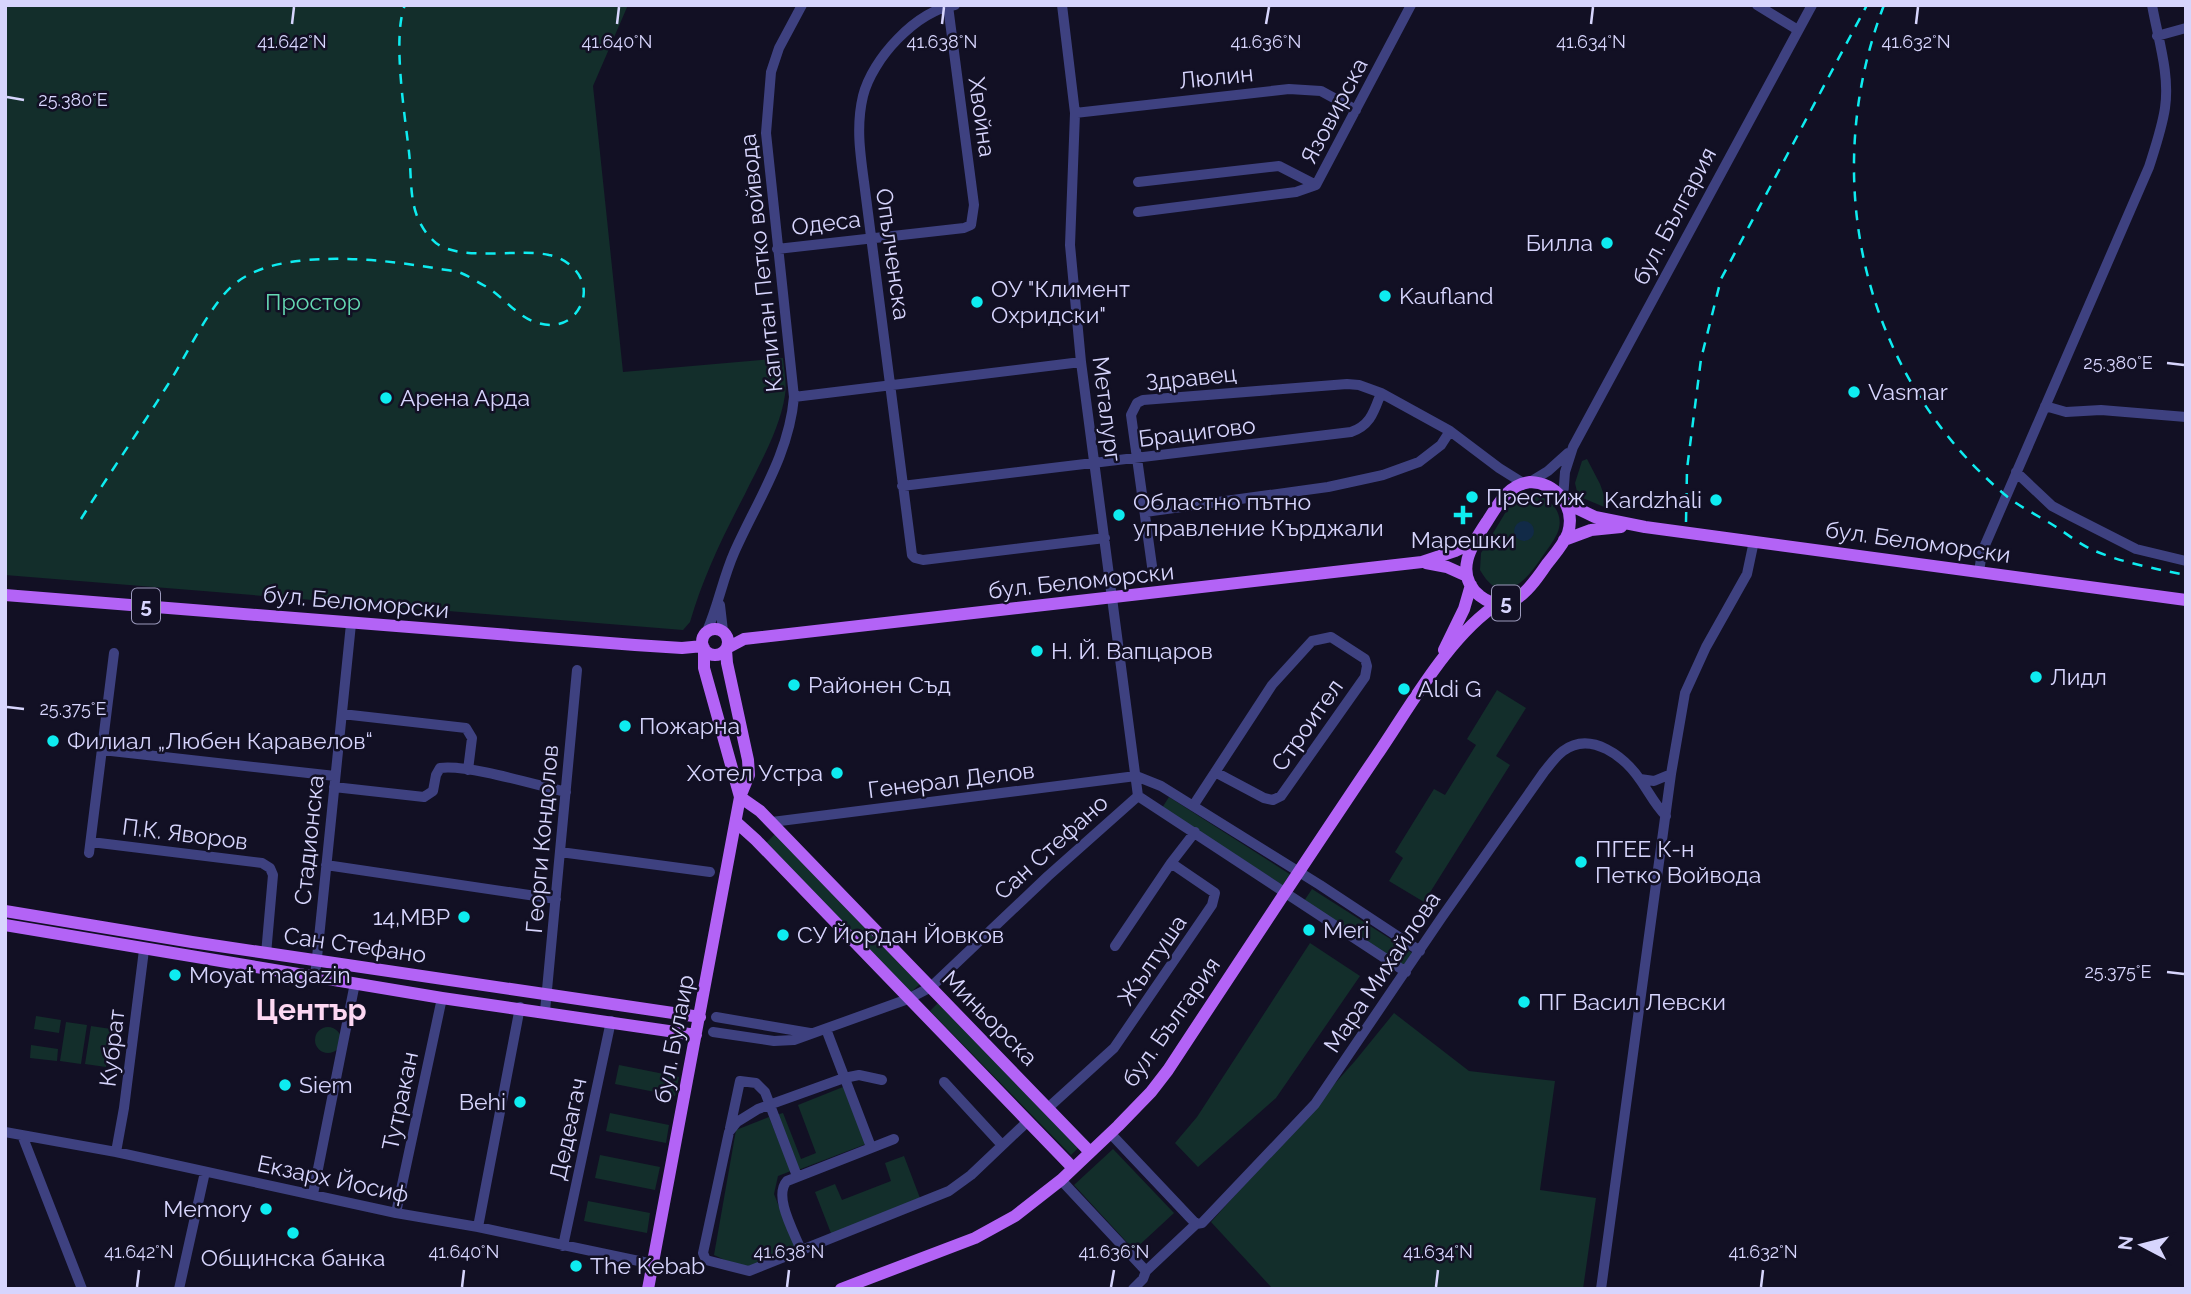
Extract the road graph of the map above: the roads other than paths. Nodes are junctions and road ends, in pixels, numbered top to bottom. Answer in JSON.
{"nodes":[{"id":1,"x":802,"y":5,"type":"edge"},
{"id":2,"x":1062,"y":5,"type":"edge"},
{"id":3,"x":1411,"y":5,"type":"edge"},
{"id":4,"x":1757,"y":5,"type":"edge"},
{"id":5,"x":1812,"y":5,"type":"edge"},
{"id":6,"x":2152,"y":5,"type":"edge"},
{"id":7,"x":951,"y":6,"type":"edge"},
{"id":8,"x":2186,"y":28,"type":"edge"},
{"id":9,"x":1798,"y":30,"type":"junction"},
{"id":10,"x":2157,"y":36,"type":"junction"},
{"id":11,"x":1356,"y":110,"type":"junction"},
{"id":12,"x":1075,"y":113,"type":"junction"},
{"id":13,"x":1138,"y":182,"type":"dead end"},
{"id":14,"x":1316,"y":185,"type":"junction"},
{"id":15,"x":1138,"y":212,"type":"dead end"},
{"id":16,"x":964,"y":228,"type":"joint"},
{"id":17,"x":872,"y":236,"type":"junction"},
{"id":18,"x":777,"y":249,"type":"junction"},
{"id":19,"x":1081,"y":362,"type":"junction"},
{"id":20,"x":891,"y":386,"type":"junction"},
{"id":21,"x":1376,"y":391,"type":"junction"},
{"id":22,"x":794,"y":397,"type":"junction"},
{"id":23,"x":2045,"y":406,"type":"junction"},
{"id":24,"x":2186,"y":417,"type":"edge"},
{"id":25,"x":1450,"y":431,"type":"junction"},
{"id":26,"x":1573,"y":447,"type":"junction"},
{"id":27,"x":1137,"y":458,"type":"junction"},
{"id":28,"x":1095,"y":464,"type":"junction"},
{"id":29,"x":1499,"y":468,"type":"junction"},
{"id":30,"x":2016,"y":472,"type":"junction"},
{"id":31,"x":1526,"y":482,"type":"junction"},
{"id":32,"x":901,"y":486,"type":"junction"},
{"id":33,"x":1508,"y":492,"type":"junction"},
{"id":34,"x":1565,"y":501,"type":"junction"},
{"id":35,"x":1145,"y":512,"type":"junction"},
{"id":36,"x":1645,"y":527,"type":"junction"},
{"id":37,"x":1105,"y":538,"type":"junction"},
{"id":38,"x":1564,"y":540,"type":"junction"},
{"id":39,"x":1754,"y":541,"type":"junction"},
{"id":40,"x":1474,"y":542,"type":"junction"},
{"id":41,"x":2186,"y":561,"type":"edge"},
{"id":42,"x":1422,"y":562,"type":"junction"},
{"id":43,"x":1152,"y":566,"type":"dead end"},
{"id":44,"x":1979,"y":572,"type":"junction"},
{"id":45,"x":1469,"y":580,"type":"junction"},
{"id":46,"x":721,"y":594,"type":"junction"},
{"id":47,"x":5,"y":595,"type":"edge"},
{"id":48,"x":1112,"y":599,"type":"junction"},
{"id":49,"x":2186,"y":600,"type":"edge"},
{"id":50,"x":1499,"y":603,"type":"junction"},
{"id":51,"x":351,"y":624,"type":"junction"},
{"id":52,"x":707,"y":631,"type":"junction"},
{"id":53,"x":724,"y":631,"type":"junction"},
{"id":54,"x":744,"y":639,"type":"junction"},
{"id":55,"x":703,"y":647,"type":"junction"},
{"id":56,"x":727,"y":649,"type":"junction"},
{"id":57,"x":114,"y":653,"type":"dead end"},
{"id":58,"x":1435,"y":669,"type":"junction"},
{"id":59,"x":577,"y":670,"type":"dead end"},
{"id":60,"x":342,"y":714,"type":"junction"},
{"id":61,"x":102,"y":750,"type":"junction"},
{"id":62,"x":468,"y":770,"type":"junction"},
{"id":63,"x":1214,"y":772,"type":"junction"},
{"id":64,"x":1671,"y":774,"type":"junction"},
{"id":65,"x":1136,"y":776,"type":"junction"},
{"id":66,"x":1640,"y":779,"type":"junction"},
{"id":67,"x":335,"y":781,"type":"junction"},
{"id":68,"x":566,"y":792,"type":"junction"},
{"id":69,"x":1138,"y":796,"type":"junction"},
{"id":70,"x":740,"y":797,"type":"junction"},
{"id":71,"x":1192,"y":806,"type":"junction"},
{"id":72,"x":1666,"y":816,"type":"junction"},
{"id":73,"x":736,"y":822,"type":"junction"},
{"id":74,"x":772,"y":822,"type":"junction"},
{"id":75,"x":1195,"y":832,"type":"junction"},
{"id":76,"x":91,"y":842,"type":"junction"},
{"id":77,"x":560,"y":852,"type":"junction"},
{"id":78,"x":89,"y":853,"type":"dead end"},
{"id":79,"x":1171,"y":863,"type":"junction"},
{"id":80,"x":326,"y":865,"type":"junction"},
{"id":81,"x":1297,"y":872,"type":"junction"},
{"id":82,"x":710,"y":873,"type":"dead end"},
{"id":83,"x":1284,"y":893,"type":"junction"},
{"id":84,"x":556,"y":899,"type":"junction"},
{"id":85,"x":5,"y":911,"type":"edge"},
{"id":86,"x":80,"y":924,"type":"junction"},
{"id":87,"x":5,"y":925,"type":"edge"},
{"id":88,"x":78,"y":938,"type":"junction"},
{"id":89,"x":1115,"y":946,"type":"dead end"},
{"id":90,"x":144,"y":950,"type":"junction"},
{"id":91,"x":1420,"y":951,"type":"junction"},
{"id":92,"x":266,"y":954,"type":"junction"},
{"id":93,"x":316,"y":961,"type":"junction"},
{"id":94,"x":1406,"y":972,"type":"junction"},
{"id":95,"x":315,"y":977,"type":"junction"},
{"id":96,"x":355,"y":983,"type":"junction"},
{"id":97,"x":931,"y":987,"type":"junction"},
{"id":98,"x":547,"y":995,"type":"junction"},
{"id":99,"x":442,"y":998,"type":"junction"},
{"id":100,"x":908,"y":999,"type":"junction"},
{"id":101,"x":520,"y":1007,"type":"junction"},
{"id":102,"x":545,"y":1011,"type":"junction"},
{"id":103,"x":700,"y":1017,"type":"junction"},
{"id":104,"x":716,"y":1017,"type":"dead end"},
{"id":105,"x":611,"y":1021,"type":"junction"},
{"id":106,"x":826,"y":1029,"type":"junction"},
{"id":107,"x":713,"y":1032,"type":"dead end"},
{"id":108,"x":814,"y":1033,"type":"junction"},
{"id":109,"x":696,"y":1035,"type":"junction"},
{"id":110,"x":844,"y":1078,"type":"junction"},
{"id":111,"x":882,"y":1080,"type":"dead end"},
{"id":112,"x":944,"y":1082,"type":"dead end"},
{"id":113,"x":769,"y":1105,"type":"junction"},
{"id":114,"x":1049,"y":1107,"type":"junction"},
{"id":115,"x":1028,"y":1121,"type":"junction"},
{"id":116,"x":5,"y":1132,"type":"edge"},
{"id":117,"x":729,"y":1132,"type":"junction"},
{"id":118,"x":1110,"y":1133,"type":"junction"},
{"id":119,"x":22,"y":1135,"type":"junction"},
{"id":120,"x":894,"y":1139,"type":"dead end"},
{"id":121,"x":1002,"y":1145,"type":"junction"},
{"id":122,"x":871,"y":1147,"type":"junction"},
{"id":123,"x":116,"y":1152,"type":"junction"},
{"id":124,"x":1090,"y":1152,"type":"junction"},
{"id":125,"x":1073,"y":1168,"type":"junction"},
{"id":126,"x":205,"y":1172,"type":"junction"},
{"id":127,"x":797,"y":1177,"type":"junction"},
{"id":128,"x":1060,"y":1180,"type":"junction"},
{"id":129,"x":313,"y":1194,"type":"junction"},
{"id":130,"x":396,"y":1213,"type":"junction"},
{"id":131,"x":1196,"y":1224,"type":"junction"},
{"id":132,"x":478,"y":1227,"type":"junction"},
{"id":133,"x":562,"y":1246,"type":"junction"},
{"id":134,"x":801,"y":1250,"type":"junction"},
{"id":135,"x":653,"y":1264,"type":"junction"},
{"id":136,"x":1146,"y":1271,"type":"junction"},
{"id":137,"x":648,"y":1288,"type":"edge"},
{"id":138,"x":82,"y":1289,"type":"edge"},
{"id":139,"x":179,"y":1289,"type":"edge"},
{"id":140,"x":841,"y":1289,"type":"edge"},
{"id":141,"x":1133,"y":1289,"type":"edge"},
{"id":142,"x":1601,"y":1289,"type":"edge"}],
"edges":[{"from":1,"to":18,"type":"street","name":"Капитан Петко войвода"},
{"from":2,"to":12,"type":"street","name":"Металург"},
{"from":3,"to":11,"type":"street","name":"Язовирска"},
{"from":4,"to":9,"type":"street"},
{"from":5,"to":9,"type":"street","name":"бул. България"},
{"from":6,"to":10,"type":"street"},
{"from":7,"to":16,"type":"street","name":"Хвойна"},
{"from":7,"to":17,"type":"street","name":"Опълченска"},
{"from":8,"to":10,"type":"street"},
{"from":9,"to":26,"type":"street","name":"бул. България"},
{"from":10,"to":23,"type":"street"},
{"from":11,"to":12,"type":"street","name":"Люлин"},
{"from":11,"to":14,"type":"street","name":"Язовирска"},
{"from":12,"to":19,"type":"street","name":"Металург"},
{"from":13,"to":14,"type":"street"},
{"from":14,"to":15,"type":"street","name":"Язовирска"},
{"from":16,"to":17,"type":"street","name":"Одеса"},
{"from":17,"to":18,"type":"street","name":"Одеса"},
{"from":17,"to":20,"type":"street","name":"Опълченска"},
{"from":18,"to":22,"type":"street","name":"Капитан Петко войвода"},
{"from":19,"to":20,"type":"street"},
{"from":19,"to":28,"type":"street","name":"Металург"},
{"from":20,"to":22,"type":"street"},
{"from":20,"to":32,"type":"street","name":"Опълченска"},
{"from":21,"to":25,"type":"street"},
{"from":21,"to":27,"type":"street","name":"Брацигово"},
{"from":21,"to":27,"type":"street","name":"Здравец"},
{"from":22,"to":46,"type":"street","name":"Капитан Петко войвода"},
{"from":23,"to":24,"type":"street"},
{"from":23,"to":30,"type":"street"},
{"from":25,"to":29,"type":"street"},
{"from":25,"to":35,"type":"street"},
{"from":26,"to":31,"type":"street","name":"бул. България"},
{"from":26,"to":34,"type":"street","name":"бул. България"},
{"from":27,"to":28,"type":"street","name":"Брацигово"},
{"from":27,"to":35,"type":"street","name":"Здравец"},
{"from":28,"to":32,"type":"street","name":"Брацигово"},
{"from":28,"to":37,"type":"street","name":"Металург"},
{"from":29,"to":31,"type":"street"},
{"from":29,"to":33,"type":"street"},
{"from":30,"to":41,"type":"street"},
{"from":30,"to":44,"type":"street"},
{"from":31,"to":33,"type":"main road","number":"5"},
{"from":31,"to":34,"type":"main road"},
{"from":32,"to":37,"type":"street","name":"Опълченска"},
{"from":33,"to":40,"type":"main road","number":"5"},
{"from":34,"to":36,"type":"main road","name":"бул. Беломорски"},
{"from":34,"to":38,"type":"main road"},
{"from":35,"to":43,"type":"street","name":"Здравец"},
{"from":36,"to":38,"type":"main road","name":"бул. Беломорски"},
{"from":36,"to":39,"type":"main road","name":"бул. Беломорски"},
{"from":37,"to":48,"type":"street","name":"Металург"},
{"from":38,"to":50,"type":"main road","number":"5"},
{"from":39,"to":44,"type":"main road","name":"бул. Беломорски"},
{"from":39,"to":64,"type":"street"},
{"from":40,"to":42,"type":"main road","name":"бул. Беломорски","number":"5"},
{"from":40,"to":45,"type":"main road","number":"5"},
{"from":42,"to":45,"type":"main road","name":"бул. Беломорски","number":"5"},
{"from":42,"to":48,"type":"main road","name":"бул. Беломорски","number":"5"},
{"from":44,"to":49,"type":"main road","name":"бул. Беломорски"},
{"from":45,"to":50,"type":"main road","number":"5"},
{"from":45,"to":58,"type":"main road","name":"бул. България"},
{"from":46,"to":52,"type":"street","name":"Капитан Петко войвода"},
{"from":46,"to":53,"type":"street","name":"Капитан Петко войвода"},
{"from":47,"to":51,"type":"main road","name":"бул. Беломорски","number":"5"},
{"from":48,"to":54,"type":"main road","name":"бул. Беломорски","number":"5"},
{"from":48,"to":65,"type":"street","name":"Металург"},
{"from":50,"to":58,"type":"main road","name":"бул. България"},
{"from":51,"to":55,"type":"main road","name":"бул. Беломорски","number":"5"},
{"from":51,"to":60,"type":"street","name":"Стадионска"},
{"from":52,"to":53,"type":"main road","number":"5"},
{"from":52,"to":55,"type":"main road"},
{"from":53,"to":54,"type":"main road","name":"бул. Беломорски","number":"5"},
{"from":53,"to":56,"type":"main road"},
{"from":54,"to":56,"type":"main road","name":"бул. Беломорски","number":"5"},
{"from":55,"to":56,"type":"main road","number":"5"},
{"from":55,"to":70,"type":"main road","name":"бул. Булаир"},
{"from":56,"to":70,"type":"main road","name":"бул. Булаир"},
{"from":57,"to":61,"type":"street"},
{"from":58,"to":81,"type":"main road","name":"бул. България"},
{"from":59,"to":68,"type":"street","name":"Георги Кондолов"},
{"from":60,"to":62,"type":"street"},
{"from":60,"to":67,"type":"street","name":"Стадионска"},
{"from":61,"to":67,"type":"street"},
{"from":61,"to":76,"type":"street"},
{"from":62,"to":67,"type":"street"},
{"from":62,"to":68,"type":"street"},
{"from":63,"to":63,"type":"street","name":"Строител"},
{"from":63,"to":71,"type":"street","name":"Строител"},
{"from":64,"to":66,"type":"street"},
{"from":64,"to":72,"type":"street"},
{"from":65,"to":69,"type":"street","name":"Металург"},
{"from":65,"to":71,"type":"street"},
{"from":65,"to":74,"type":"street","name":"Генерал Делов"},
{"from":66,"to":72,"type":"street","name":"Мара Михайлова"},
{"from":66,"to":91,"type":"street","name":"Мара Михайлова"},
{"from":67,"to":80,"type":"street","name":"Стадионска"},
{"from":68,"to":77,"type":"street","name":"Георги Кондолов"},
{"from":69,"to":75,"type":"street"},
{"from":69,"to":97,"type":"street","name":"Сан Стефано"},
{"from":70,"to":73,"type":"main road","name":"бул. Булаир"},
{"from":70,"to":74,"type":"main road","name":"Миньорска"},
{"from":71,"to":81,"type":"street"},
{"from":72,"to":142,"type":"street"},
{"from":73,"to":100,"type":"main road","name":"Миньорска"},
{"from":73,"to":103,"type":"main road","name":"бул. Булаир"},
{"from":74,"to":97,"type":"main road","name":"Миньорска"},
{"from":75,"to":79,"type":"street"},
{"from":75,"to":83,"type":"street"},
{"from":76,"to":78,"type":"street"},
{"from":76,"to":92,"type":"street","name":"П.К. Яворов"},
{"from":77,"to":82,"type":"street"},
{"from":77,"to":84,"type":"street","name":"Георги Кондолов"},
{"from":79,"to":89,"type":"street"},
{"from":79,"to":114,"type":"street","name":"Жълтуша"},
{"from":80,"to":84,"type":"street"},
{"from":80,"to":93,"type":"street","name":"Стадионска"},
{"from":81,"to":83,"type":"main road","name":"бул. България"},
{"from":81,"to":91,"type":"street"},
{"from":83,"to":94,"type":"street"},
{"from":83,"to":118,"type":"main road","name":"бул. България"},
{"from":84,"to":98,"type":"street","name":"Георги Кондолов"},
{"from":85,"to":86,"type":"main road","name":"Сан Стефано"},
{"from":86,"to":88,"type":"main road"},
{"from":86,"to":92,"type":"main road","name":"Сан Стефано"},
{"from":87,"to":88,"type":"main road","name":"Сан Стефано"},
{"from":88,"to":90,"type":"main road","name":"Сан Стефано"},
{"from":90,"to":95,"type":"main road","name":"Сан Стефано"},
{"from":90,"to":123,"type":"street","name":"Кубрат"},
{"from":91,"to":94,"type":"street","name":"Мара Михайлова"},
{"from":92,"to":93,"type":"main road","name":"Сан Стефано"},
{"from":93,"to":95,"type":"street","name":"Стадионска"},
{"from":93,"to":98,"type":"main road","name":"Сан Стефано"},
{"from":94,"to":131,"type":"street","name":"Мара Михайлова"},
{"from":95,"to":96,"type":"main road","name":"Сан Стефано"},
{"from":96,"to":99,"type":"main road","name":"Сан Стефано"},
{"from":96,"to":129,"type":"street"},
{"from":97,"to":100,"type":"street","name":"Сан Стефано"},
{"from":97,"to":114,"type":"main road","name":"Миньорска"},
{"from":98,"to":102,"type":"street","name":"Георги Кондолов"},
{"from":98,"to":103,"type":"main road","name":"Сан Стефано"},
{"from":99,"to":101,"type":"main road","name":"Сан Стефано"},
{"from":99,"to":130,"type":"street","name":"Тутракан"},
{"from":100,"to":106,"type":"street","name":"Сан Стефано"},
{"from":100,"to":115,"type":"main road","name":"Миньорска"},
{"from":101,"to":102,"type":"main road","name":"Сан Стефано"},
{"from":101,"to":132,"type":"street"},
{"from":102,"to":105,"type":"main road","name":"Сан Стефано"},
{"from":103,"to":109,"type":"main road","name":"бул. Булаир"},
{"from":104,"to":108,"type":"street","name":"Сан Стефано"},
{"from":105,"to":109,"type":"main road","name":"Сан Стефано"},
{"from":105,"to":133,"type":"street","name":"Дедеагач"},
{"from":106,"to":108,"type":"street","name":"Сан Стефано"},
{"from":106,"to":110,"type":"street"},
{"from":107,"to":108,"type":"street","name":"Сан Стефано"},
{"from":109,"to":135,"type":"main road","name":"бул. Булаир"},
{"from":110,"to":111,"type":"street"},
{"from":110,"to":113,"type":"street"},
{"from":110,"to":122,"type":"street"},
{"from":112,"to":121,"type":"street"},
{"from":113,"to":117,"type":"street"},
{"from":113,"to":117,"type":"street"},
{"from":113,"to":127,"type":"street"},
{"from":114,"to":124,"type":"main road","name":"Миньорска"},
{"from":115,"to":121,"type":"street"},
{"from":115,"to":125,"type":"main road","name":"Миньорска"},
{"from":116,"to":119,"type":"street","name":"Екзарх Йосиф"},
{"from":117,"to":134,"type":"street"},
{"from":118,"to":124,"type":"main road","name":"бул. България"},
{"from":118,"to":131,"type":"street"},
{"from":119,"to":123,"type":"street","name":"Екзарх Йосиф"},
{"from":119,"to":138,"type":"street"},
{"from":120,"to":122,"type":"street"},
{"from":121,"to":134,"type":"street"},
{"from":122,"to":127,"type":"street"},
{"from":123,"to":126,"type":"street","name":"Екзарх Йосиф"},
{"from":124,"to":125,"type":"main road","name":"бул. България"},
{"from":125,"to":128,"type":"main road","name":"бул. България"},
{"from":126,"to":129,"type":"street","name":"Екзарх Йосиф"},
{"from":126,"to":139,"type":"street"},
{"from":127,"to":134,"type":"street"},
{"from":128,"to":136,"type":"street"},
{"from":128,"to":140,"type":"main road","name":"бул. България"},
{"from":129,"to":130,"type":"street","name":"Екзарх Йосиф"},
{"from":130,"to":132,"type":"street","name":"Екзарх Йосиф"},
{"from":131,"to":136,"type":"street","name":"Мара Михайлова"},
{"from":132,"to":133,"type":"street","name":"Екзарх Йосиф"},
{"from":133,"to":135,"type":"street","name":"Екзарх Йосиф"},
{"from":135,"to":137,"type":"main road","name":"бул. Булаир"},
{"from":136,"to":141,"type":"street","name":"Мара Михайлова"}]}
